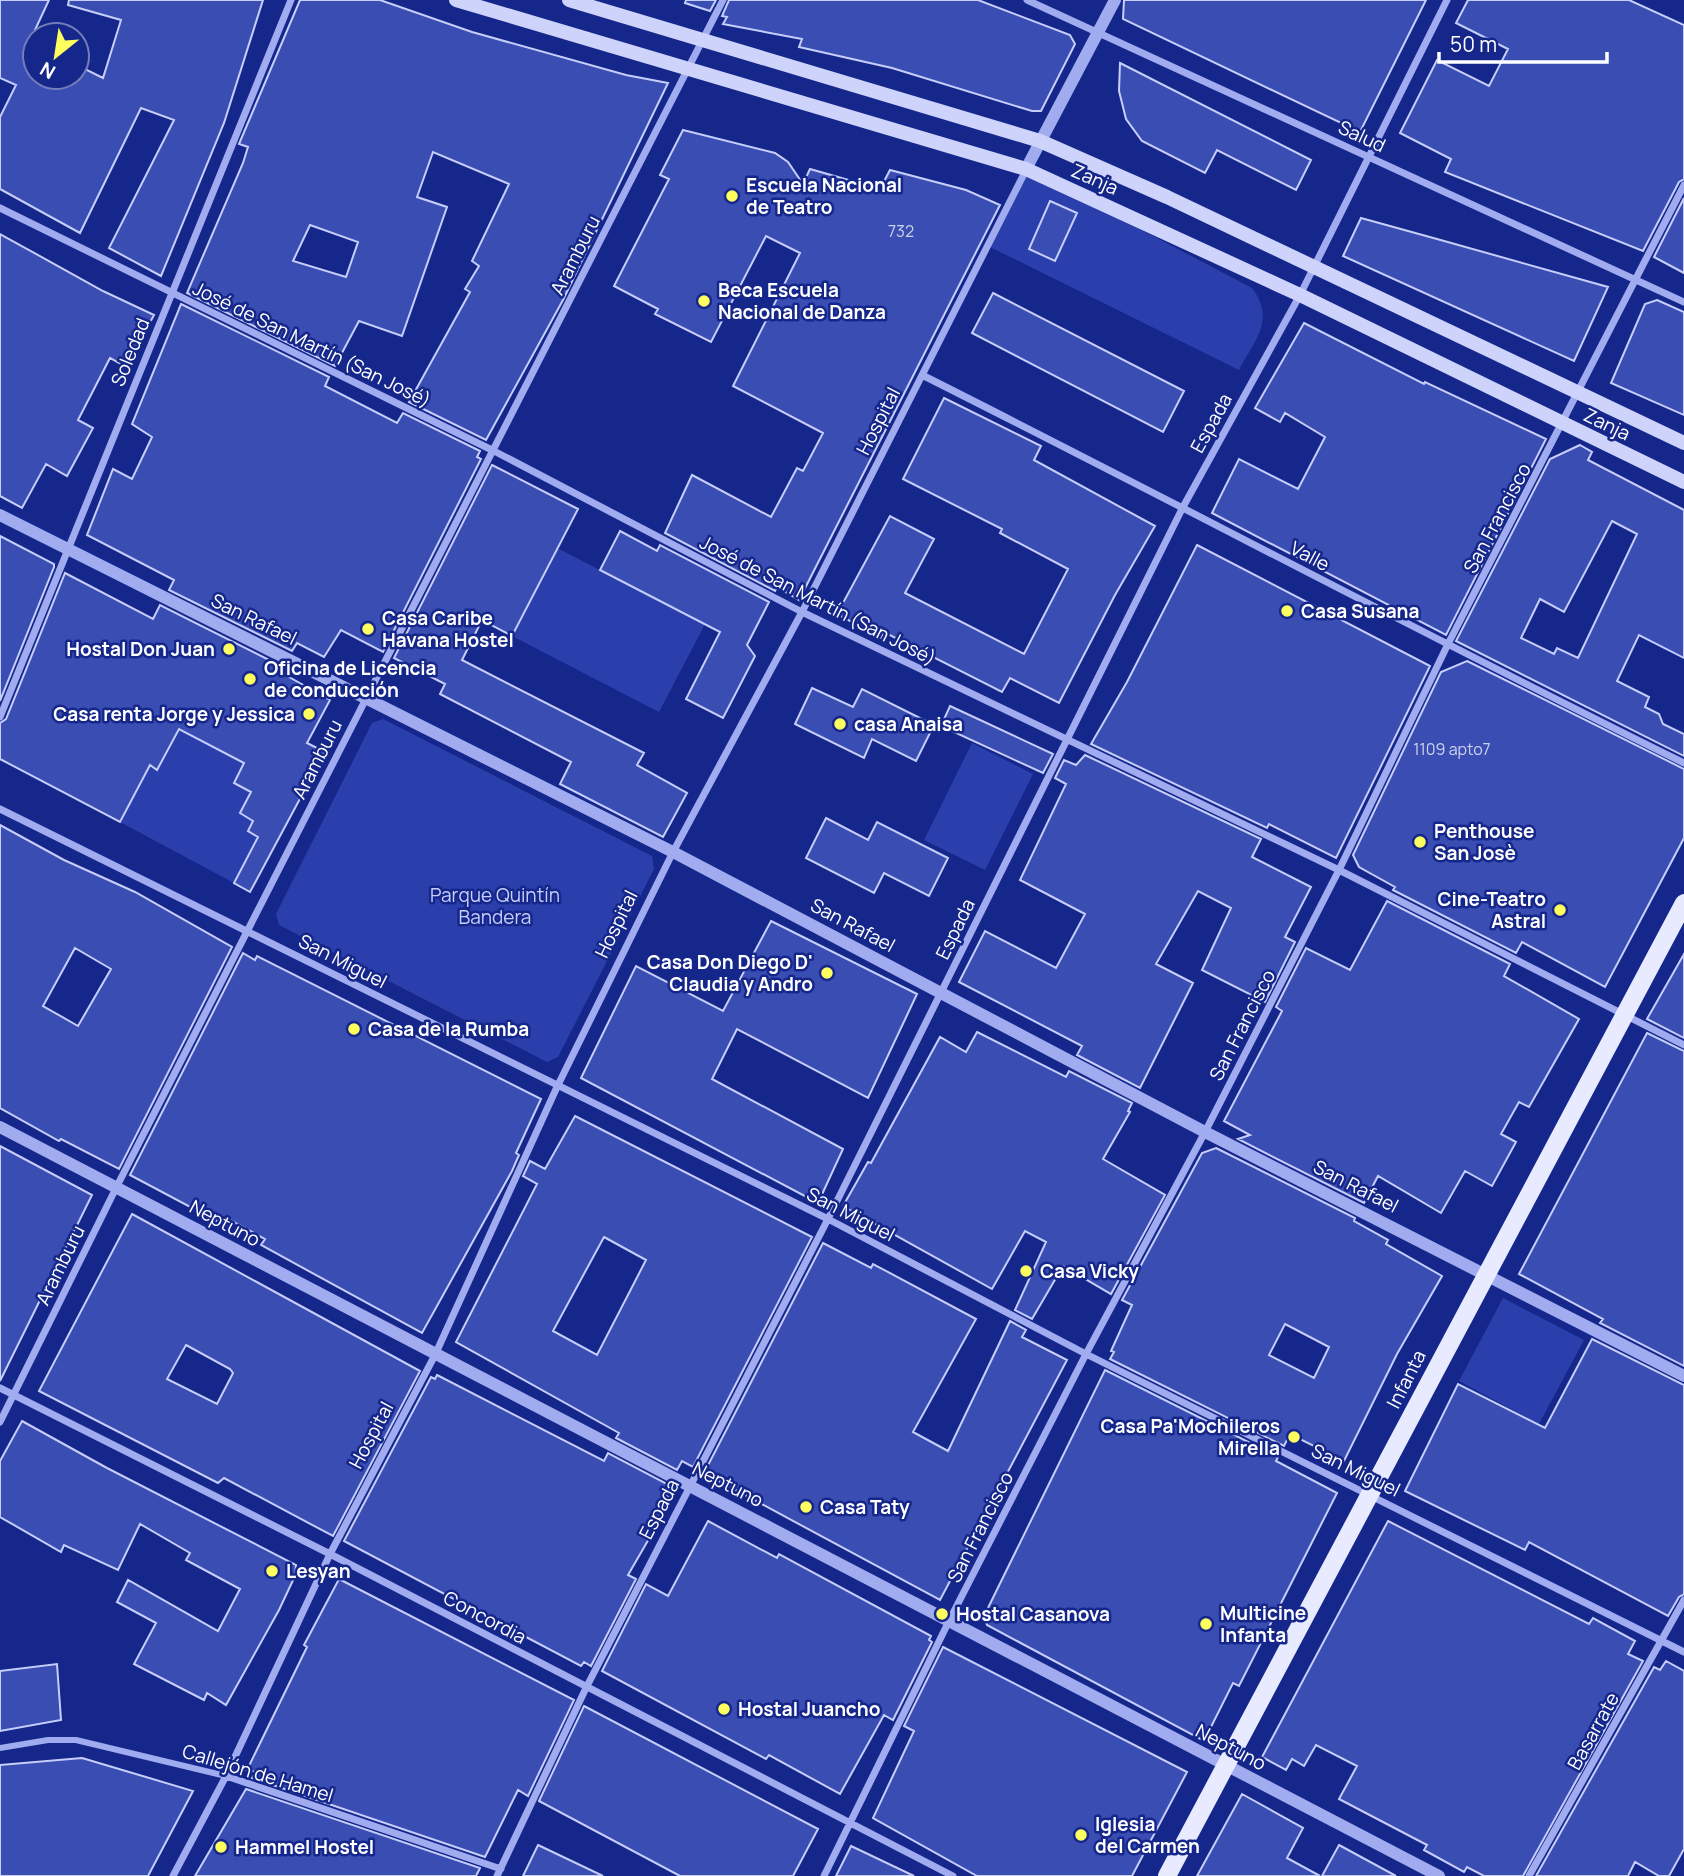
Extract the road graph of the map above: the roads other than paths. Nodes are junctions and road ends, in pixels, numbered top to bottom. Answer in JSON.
{"nodes":[{"id":1,"x":291,"y":0,"type":"edge"},
{"id":2,"x":456,"y":0,"type":"edge"},
{"id":3,"x":569,"y":0,"type":"edge"},
{"id":4,"x":723,"y":0,"type":"edge"},
{"id":5,"x":1027,"y":0,"type":"edge"},
{"id":6,"x":1115,"y":0,"type":"edge"},
{"id":7,"x":1447,"y":0,"type":"edge"},
{"id":8,"x":1099,"y":30,"type":"junction"},
{"id":9,"x":701,"y":41,"type":"junction"},
{"id":10,"x":686,"y":69,"type":"junction"},
{"id":11,"x":1040,"y":141,"type":"junction"},
{"id":12,"x":1370,"y":157,"type":"junction"},
{"id":13,"x":1026,"y":169,"type":"junction"},
{"id":14,"x":1684,"y":185,"type":"edge"},
{"id":15,"x":0,"y":208,"type":"edge"},
{"id":16,"x":1314,"y":266,"type":"junction"},
{"id":17,"x":1633,"y":281,"type":"junction"},
{"id":18,"x":172,"y":292,"type":"junction"},
{"id":19,"x":1300,"y":295,"type":"junction"},
{"id":20,"x":1684,"y":302,"type":"edge"},
{"id":21,"x":922,"y":375,"type":"junction"},
{"id":22,"x":1579,"y":392,"type":"junction"},
{"id":23,"x":1564,"y":424,"type":"junction"},
{"id":24,"x":1684,"y":443,"type":"edge"},
{"id":25,"x":494,"y":451,"type":"junction"},
{"id":26,"x":1684,"y":482,"type":"edge"},
{"id":27,"x":1183,"y":507,"type":"junction"},
{"id":28,"x":0,"y":515,"type":"edge"},
{"id":29,"x":68,"y":548,"type":"junction"},
{"id":30,"x":802,"y":612,"type":"junction"},
{"id":31,"x":1447,"y":646,"type":"junction"},
{"id":32,"x":367,"y":697,"type":"junction"},
{"id":33,"x":0,"y":717,"type":"edge"},
{"id":34,"x":1066,"y":739,"type":"junction"},
{"id":35,"x":1684,"y":763,"type":"edge"},
{"id":36,"x":0,"y":809,"type":"edge"},
{"id":37,"x":673,"y":852,"type":"junction"},
{"id":38,"x":1339,"y":870,"type":"junction"},
{"id":39,"x":1684,"y":903,"type":"edge"},
{"id":40,"x":248,"y":931,"type":"junction"},
{"id":41,"x":940,"y":993,"type":"junction"},
{"id":42,"x":1625,"y":1014,"type":"junction"},
{"id":43,"x":1684,"y":1045,"type":"edge"},
{"id":44,"x":556,"y":1087,"type":"junction"},
{"id":45,"x":0,"y":1127,"type":"edge"},
{"id":46,"x":1205,"y":1132,"type":"junction"},
{"id":47,"x":116,"y":1188,"type":"junction"},
{"id":48,"x":828,"y":1219,"type":"junction"},
{"id":49,"x":1486,"y":1273,"type":"junction"},
{"id":50,"x":1086,"y":1354,"type":"junction"},
{"id":51,"x":435,"y":1355,"type":"junction"},
{"id":52,"x":1684,"y":1376,"type":"edge"},
{"id":53,"x":0,"y":1388,"type":"edge"},
{"id":54,"x":14,"y":1395,"type":"junction"},
{"id":55,"x":0,"y":1422,"type":"edge"},
{"id":56,"x":689,"y":1486,"type":"junction"},
{"id":57,"x":1369,"y":1494,"type":"junction"},
{"id":58,"x":330,"y":1554,"type":"junction"},
{"id":59,"x":1684,"y":1600,"type":"edge"},
{"id":60,"x":949,"y":1621,"type":"junction"},
{"id":61,"x":1662,"y":1641,"type":"junction"},
{"id":62,"x":1684,"y":1652,"type":"edge"},
{"id":63,"x":586,"y":1688,"type":"junction"},
{"id":64,"x":0,"y":1748,"type":"edge"},
{"id":65,"x":1224,"y":1766,"type":"junction"},
{"id":66,"x":226,"y":1776,"type":"junction"},
{"id":67,"x":848,"y":1824,"type":"junction"},
{"id":68,"x":499,"y":1873,"type":"edge"},
{"id":69,"x":173,"y":1876,"type":"edge"},
{"id":70,"x":824,"y":1876,"type":"edge"},
{"id":71,"x":953,"y":1876,"type":"edge"},
{"id":72,"x":1167,"y":1876,"type":"edge"},
{"id":73,"x":1439,"y":1876,"type":"edge"},
{"id":74,"x":1530,"y":1876,"type":"edge"}],
"edges":[{"from":1,"to":18,"type":"street","name":"Soledad"},
{"from":2,"to":10,"type":"main road","name":"Zanja"},
{"from":3,"to":9,"type":"main road","name":"Zanja"},
{"from":4,"to":9,"type":"street","name":"Aramburu"},
{"from":5,"to":8,"type":"street","name":"Salud"},
{"from":6,"to":8,"type":"street","name":"Hospital"},
{"from":7,"to":12,"type":"street","name":"Espada"},
{"from":8,"to":11,"type":"street","name":"Hospital"},
{"from":8,"to":12,"type":"street","name":"Salud"},
{"from":9,"to":10,"type":"street","name":"Aramburu"},
{"from":9,"to":11,"type":"main road","name":"Zanja"},
{"from":10,"to":13,"type":"main road","name":"Zanja"},
{"from":10,"to":25,"type":"street","name":"Aramburu"},
{"from":11,"to":13,"type":"street","name":"Hospital"},
{"from":11,"to":16,"type":"main road","name":"Zanja"},
{"from":12,"to":16,"type":"street","name":"Espada"},
{"from":12,"to":17,"type":"street","name":"Salud"},
{"from":13,"to":19,"type":"main road","name":"Zanja"},
{"from":13,"to":21,"type":"street","name":"Hospital"},
{"from":14,"to":17,"type":"street","name":"San Francisco"},
{"from":15,"to":18,"type":"street","name":"José de San Martín (San José)"},
{"from":16,"to":19,"type":"street","name":"Espada"},
{"from":16,"to":22,"type":"main road","name":"Zanja"},
{"from":17,"to":20,"type":"street","name":"Salud"},
{"from":17,"to":22,"type":"street","name":"San Francisco"},
{"from":18,"to":25,"type":"street","name":"José de San Martín (San José)"},
{"from":18,"to":29,"type":"street","name":"Soledad"},
{"from":19,"to":23,"type":"main road","name":"Zanja"},
{"from":19,"to":27,"type":"street","name":"Espada"},
{"from":21,"to":27,"type":"street","name":"Valle"},
{"from":21,"to":30,"type":"street","name":"Hospital"},
{"from":22,"to":23,"type":"street","name":"San Francisco"},
{"from":22,"to":24,"type":"main road","name":"Zanja"},
{"from":23,"to":26,"type":"main road","name":"Zanja"},
{"from":23,"to":31,"type":"street","name":"San Francisco"},
{"from":25,"to":30,"type":"street","name":"José de San Martín (San José)"},
{"from":25,"to":32,"type":"street","name":"Aramburu"},
{"from":27,"to":31,"type":"street","name":"Valle"},
{"from":27,"to":34,"type":"street","name":"Espada"},
{"from":28,"to":29,"type":"street","name":"San Rafael"},
{"from":29,"to":32,"type":"street","name":"San Rafael"},
{"from":29,"to":33,"type":"street","name":"Soledad"},
{"from":30,"to":34,"type":"street","name":"José de San Martín (San José)"},
{"from":30,"to":37,"type":"street","name":"Hospital"},
{"from":31,"to":35,"type":"street","name":"Valle"},
{"from":31,"to":38,"type":"street","name":"San Francisco"},
{"from":32,"to":37,"type":"street","name":"San Rafael"},
{"from":32,"to":40,"type":"street","name":"Aramburu"},
{"from":34,"to":38,"type":"street","name":"José de San Martín (San José)"},
{"from":34,"to":41,"type":"street","name":"Espada"},
{"from":36,"to":40,"type":"street","name":"San Miguel"},
{"from":37,"to":41,"type":"street","name":"San Rafael"},
{"from":37,"to":44,"type":"street","name":"Hospital"},
{"from":38,"to":42,"type":"street","name":"José de San Martín (San José)"},
{"from":38,"to":46,"type":"street","name":"San Francisco"},
{"from":39,"to":42,"type":"main road","name":"Infanta"},
{"from":40,"to":44,"type":"street","name":"San Miguel"},
{"from":40,"to":47,"type":"street","name":"Aramburu"},
{"from":41,"to":46,"type":"street","name":"San Rafael"},
{"from":41,"to":48,"type":"street","name":"Espada"},
{"from":42,"to":43,"type":"street","name":"José de San Martín (San José)"},
{"from":42,"to":49,"type":"main road","name":"Infanta"},
{"from":44,"to":48,"type":"street","name":"San Miguel"},
{"from":44,"to":51,"type":"street","name":"Hospital"},
{"from":45,"to":47,"type":"street","name":"Neptuno"},
{"from":46,"to":49,"type":"street","name":"San Rafael"},
{"from":46,"to":50,"type":"street","name":"San Francisco"},
{"from":47,"to":51,"type":"street","name":"Neptuno"},
{"from":47,"to":54,"type":"street","name":"Aramburu"},
{"from":48,"to":50,"type":"street","name":"San Miguel"},
{"from":48,"to":56,"type":"street","name":"Espada"},
{"from":49,"to":52,"type":"street","name":"San Rafael"},
{"from":49,"to":57,"type":"main road","name":"Infanta"},
{"from":50,"to":57,"type":"street","name":"San Miguel"},
{"from":50,"to":60,"type":"street","name":"San Francisco"},
{"from":51,"to":56,"type":"street","name":"Neptuno"},
{"from":51,"to":58,"type":"street","name":"Hospital"},
{"from":53,"to":54,"type":"street","name":"Concordia"},
{"from":54,"to":55,"type":"street","name":"Aramburu"},
{"from":54,"to":58,"type":"street","name":"Concordia"},
{"from":56,"to":60,"type":"street","name":"Neptuno"},
{"from":56,"to":63,"type":"street","name":"Espada"},
{"from":57,"to":61,"type":"street","name":"San Miguel"},
{"from":57,"to":65,"type":"main road","name":"Infanta"},
{"from":58,"to":63,"type":"street","name":"Concordia"},
{"from":58,"to":66,"type":"street","name":"Hospital"},
{"from":59,"to":61,"type":"street","name":"Basarrate"},
{"from":60,"to":65,"type":"street","name":"Neptuno"},
{"from":60,"to":67,"type":"street","name":"San Francisco"},
{"from":61,"to":62,"type":"street","name":"San Miguel"},
{"from":61,"to":74,"type":"street","name":"Basarrate"},
{"from":63,"to":67,"type":"street","name":"Concordia"},
{"from":63,"to":68,"type":"street","name":"Espada"},
{"from":64,"to":66,"type":"street","name":"Callejón de Hamel"},
{"from":65,"to":72,"type":"main road","name":"Infanta"},
{"from":65,"to":73,"type":"street","name":"Neptuno"},
{"from":66,"to":68,"type":"street","name":"Callejón de Hamel"},
{"from":66,"to":69,"type":"street","name":"Hospital"},
{"from":67,"to":70,"type":"street","name":"San Francisco"},
{"from":67,"to":71,"type":"street","name":"Concordia"}]}
